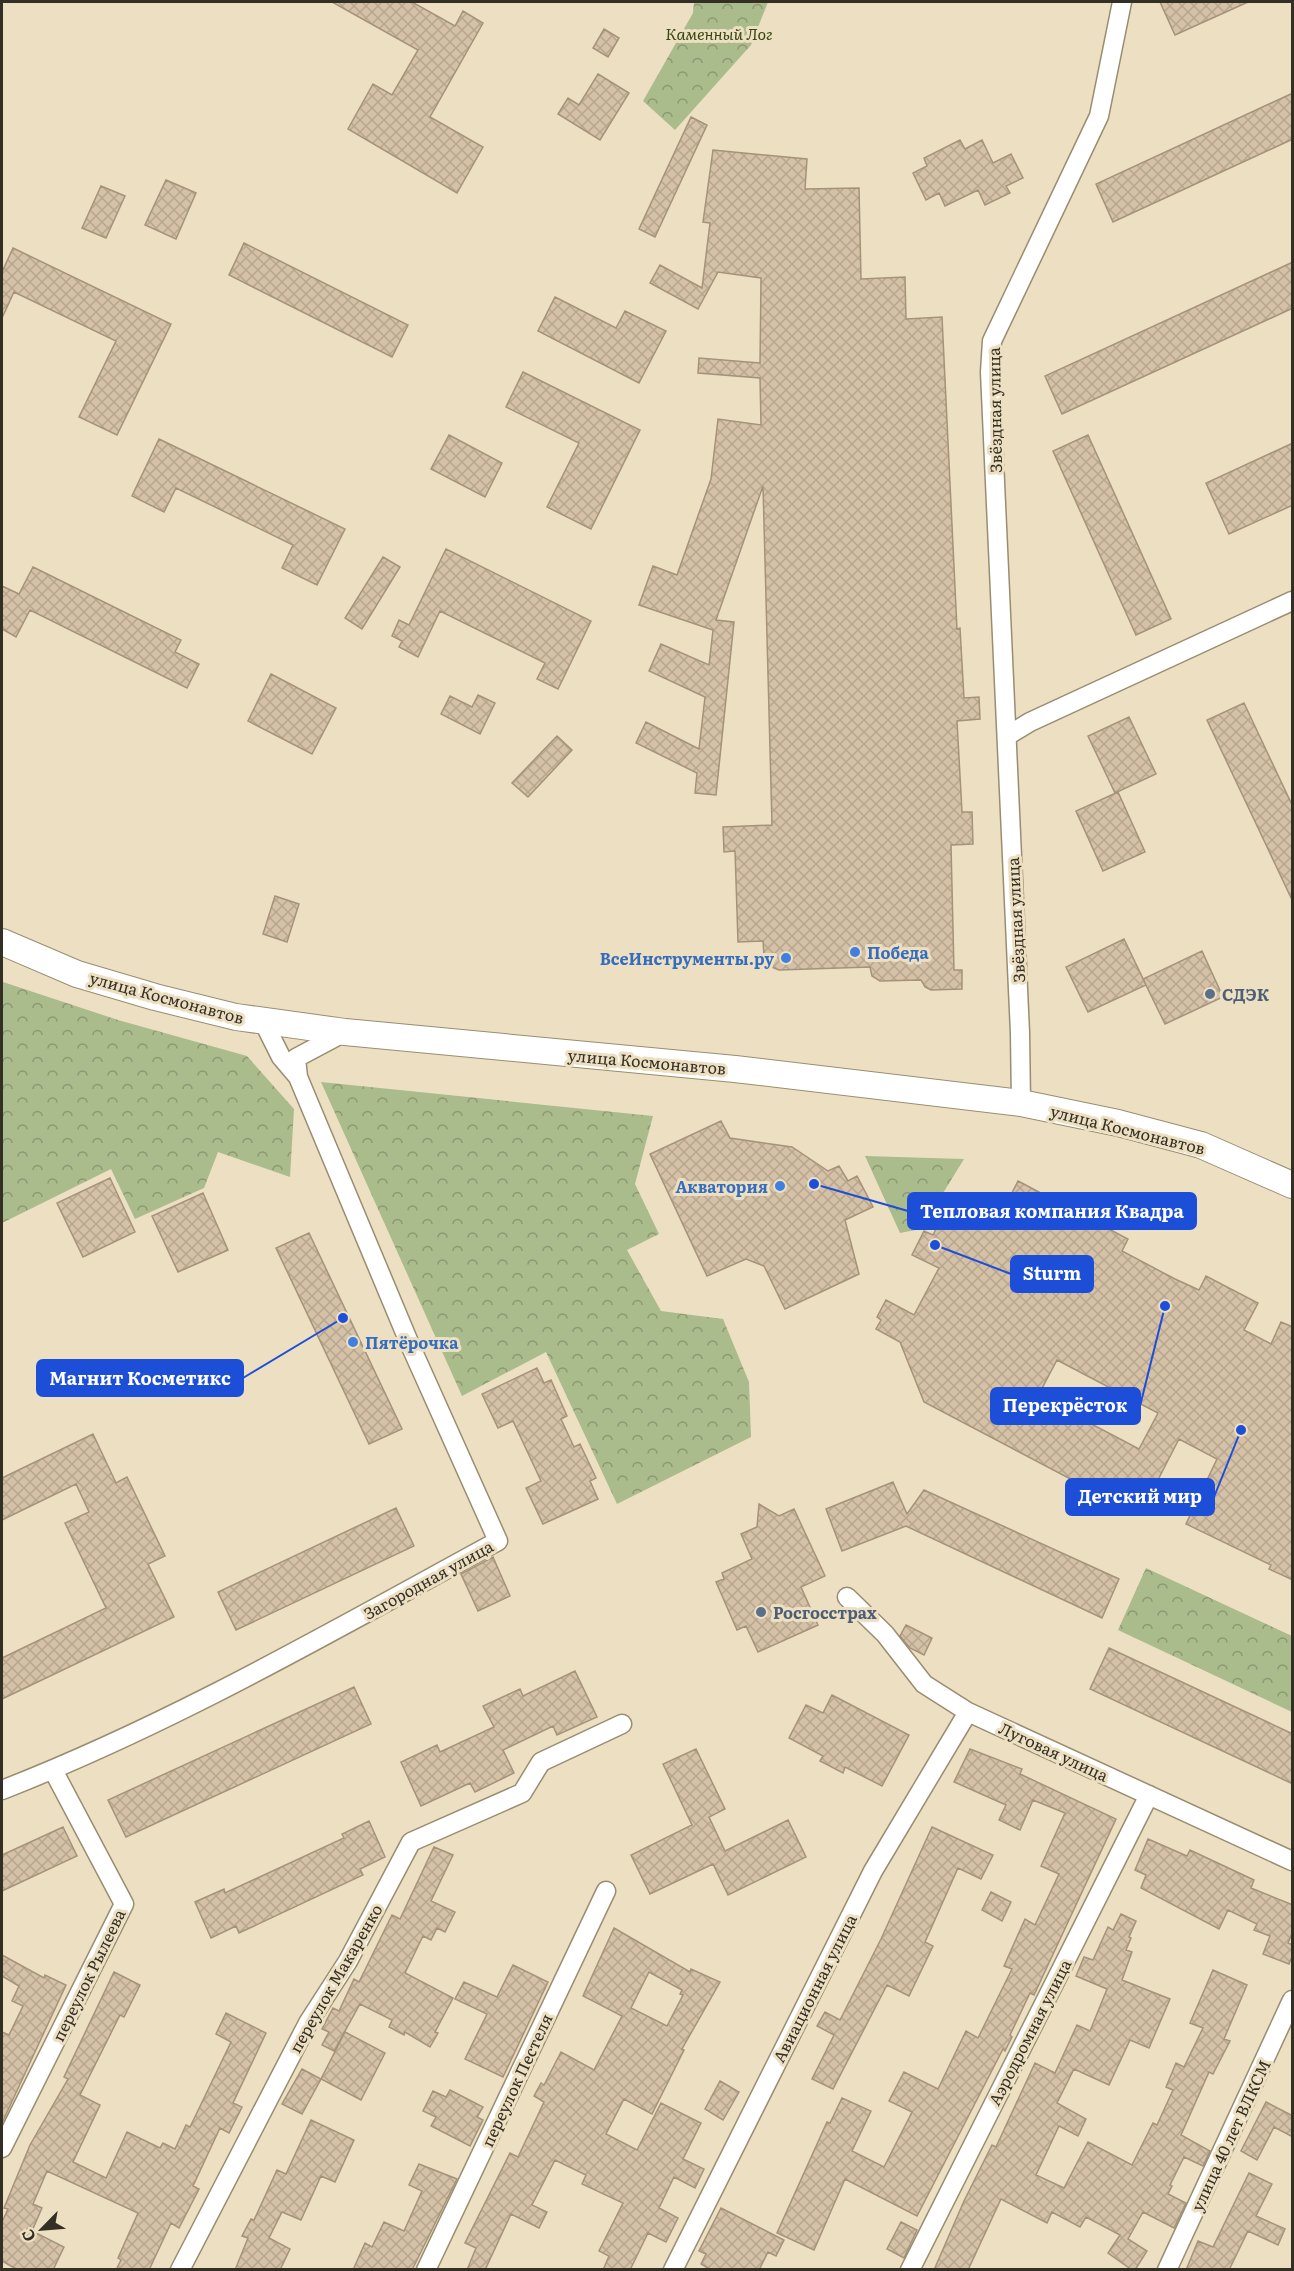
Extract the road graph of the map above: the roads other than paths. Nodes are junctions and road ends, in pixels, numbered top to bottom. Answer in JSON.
{"nodes":[{"id":1,"x":1122,"y":2,"type":"edge"},
{"id":2,"x":1293,"y":601,"type":"edge"},
{"id":3,"x":1006,"y":736,"type":"junction"},
{"id":4,"x":2,"y":942,"type":"edge"},
{"id":5,"x":263,"y":1021,"type":"junction"},
{"id":6,"x":345,"y":1032,"type":"junction"},
{"id":7,"x":298,"y":1077,"type":"junction"},
{"id":8,"x":1021,"y":1103,"type":"junction"},
{"id":9,"x":1293,"y":1185,"type":"edge"},
{"id":10,"x":847,"y":1597,"type":"dead end"},
{"id":11,"x":968,"y":1712,"type":"junction"},
{"id":12,"x":622,"y":1724,"type":"dead end"},
{"id":13,"x":53,"y":1770,"type":"junction"},
{"id":14,"x":2,"y":1790,"type":"edge"},
{"id":15,"x":1149,"y":1795,"type":"junction"},
{"id":16,"x":1293,"y":1861,"type":"edge"},
{"id":17,"x":606,"y":1891,"type":"dead end"},
{"id":18,"x":1293,"y":2000,"type":"edge"},
{"id":19,"x":2,"y":2148,"type":"edge"},
{"id":20,"x":180,"y":2270,"type":"edge"},
{"id":21,"x":426,"y":2270,"type":"edge"},
{"id":22,"x":672,"y":2270,"type":"edge"},
{"id":23,"x":910,"y":2270,"type":"edge"},
{"id":24,"x":1167,"y":2270,"type":"edge"}],
"edges":[{"from":1,"to":3,"type":"street","name":"Звёздная улица"},
{"from":2,"to":3,"type":"street"},
{"from":3,"to":8,"type":"street","name":"Звёздная улица"},
{"from":4,"to":5,"type":"main road","name":"улица Космонавтов"},
{"from":5,"to":6,"type":"main road","name":"улица Космонавтов"},
{"from":5,"to":7,"type":"street","name":"Загородная улица"},
{"from":6,"to":7,"type":"street"},
{"from":6,"to":8,"type":"main road","name":"улица Космонавтов"},
{"from":7,"to":13,"type":"street","name":"Загородная улица"},
{"from":8,"to":9,"type":"main road","name":"улица Космонавтов"},
{"from":10,"to":11,"type":"street","name":"Луговая улица"},
{"from":11,"to":15,"type":"street","name":"Луговая улица"},
{"from":11,"to":22,"type":"street","name":"Авиационная улица"},
{"from":12,"to":20,"type":"street","name":"переулок Макаренко"},
{"from":13,"to":14,"type":"street","name":"Загородная улица"},
{"from":13,"to":19,"type":"street","name":"переулок Рылеева"},
{"from":15,"to":16,"type":"street","name":"Луговая улица"},
{"from":15,"to":23,"type":"street","name":"Аэродромная улица"},
{"from":17,"to":21,"type":"street","name":"переулок Пестеля"},
{"from":18,"to":24,"type":"street","name":"улица 40 лет ВЛКСМ"}]}
